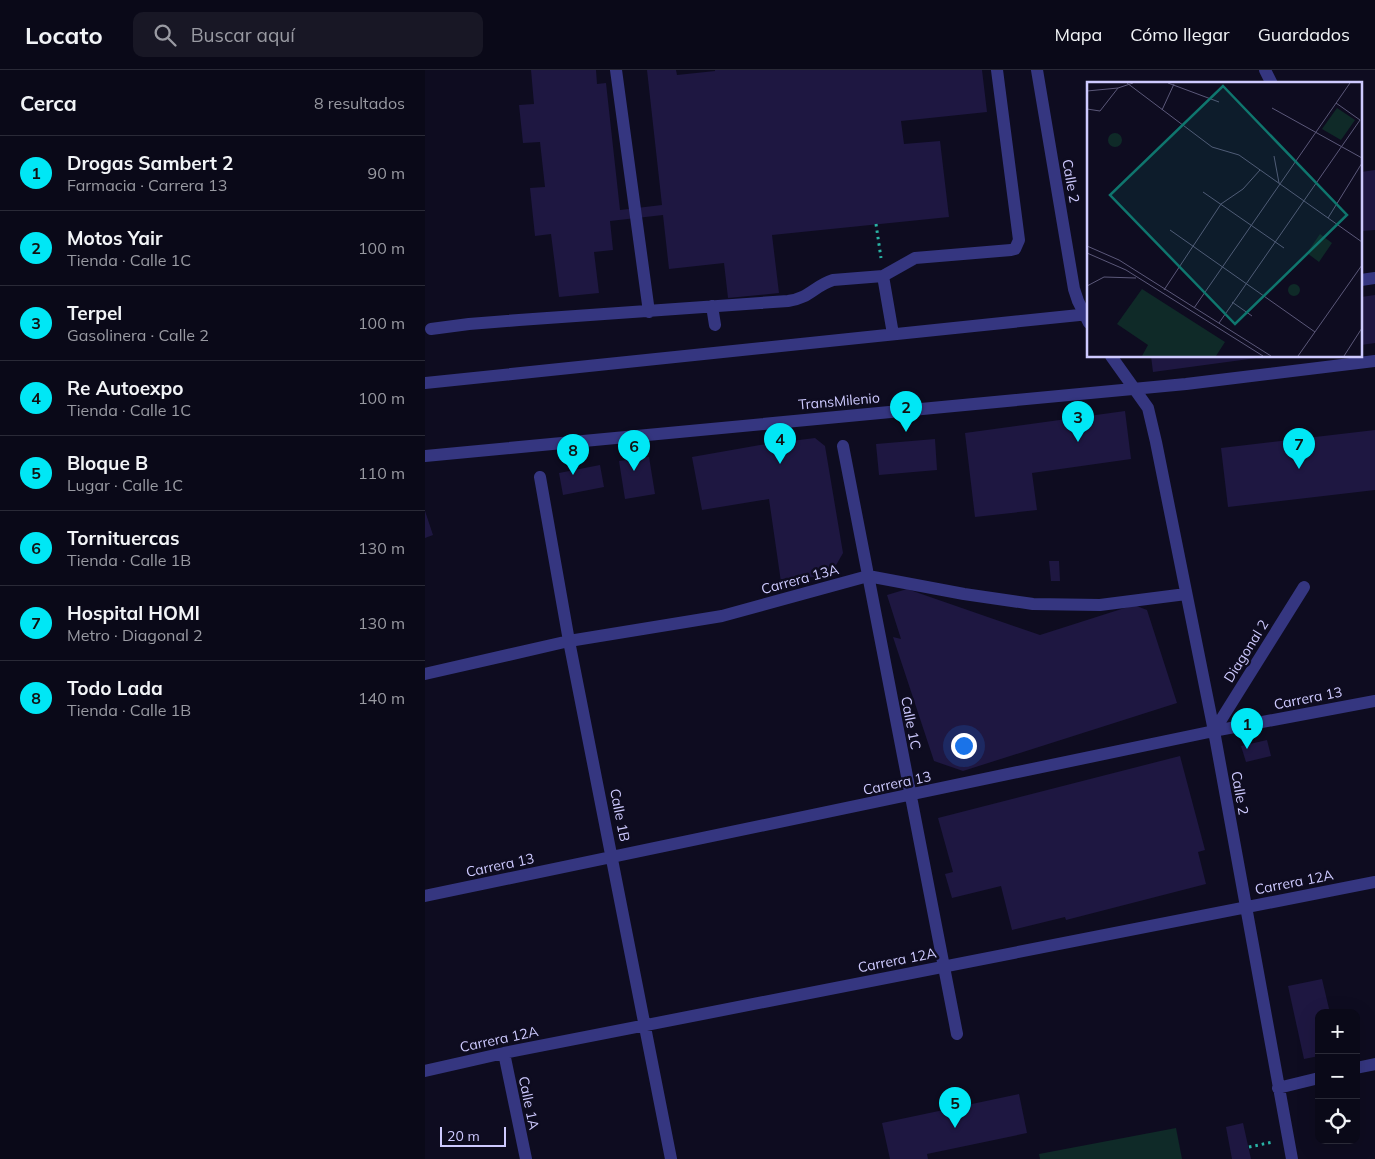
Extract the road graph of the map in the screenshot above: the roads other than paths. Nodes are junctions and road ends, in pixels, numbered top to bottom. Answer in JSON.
{"nodes":[{"id":1,"x":616,"y":70,"type":"edge"},
{"id":2,"x":997,"y":70,"type":"edge"},
{"id":3,"x":1037,"y":70,"type":"edge"},
{"id":4,"x":1265,"y":70,"type":"edge"},
{"id":5,"x":1271,"y":82,"type":"edge"},
{"id":6,"x":883,"y":276,"type":"junction"},
{"id":7,"x":712,"y":306,"type":"junction"},
{"id":8,"x":649,"y":312,"type":"junction"},
{"id":9,"x":1087,"y":317,"type":"edge"},
{"id":10,"x":715,"y":326,"type":"dead end"},
{"id":11,"x":431,"y":329,"type":"dead end"},
{"id":12,"x":893,"y":334,"type":"junction"},
{"id":13,"x":1112,"y":358,"type":"edge"},
{"id":14,"x":1375,"y":361,"type":"edge"},
{"id":15,"x":425,"y":383,"type":"edge"},
{"id":16,"x":1135,"y":388,"type":"junction"},
{"id":17,"x":843,"y":446,"type":"dead end"},
{"id":18,"x":425,"y":456,"type":"edge"},
{"id":19,"x":540,"y":477,"type":"dead end"},
{"id":20,"x":868,"y":576,"type":"junction"},
{"id":21,"x":1304,"y":587,"type":"dead end"},
{"id":22,"x":1186,"y":594,"type":"junction"},
{"id":23,"x":569,"y":641,"type":"junction"},
{"id":24,"x":425,"y":674,"type":"edge"},
{"id":25,"x":1375,"y":701,"type":"edge"},
{"id":26,"x":1214,"y":731,"type":"junction"},
{"id":27,"x":910,"y":795,"type":"junction"},
{"id":28,"x":613,"y":857,"type":"junction"},
{"id":29,"x":1375,"y":882,"type":"edge"},
{"id":30,"x":425,"y":896,"type":"edge"},
{"id":31,"x":1245,"y":906,"type":"junction"},
{"id":32,"x":944,"y":966,"type":"junction"},
{"id":33,"x":645,"y":1025,"type":"junction"},
{"id":34,"x":957,"y":1034,"type":"dead end"},
{"id":35,"x":504,"y":1053,"type":"junction"},
{"id":36,"x":1375,"y":1064,"type":"edge"},
{"id":37,"x":1360,"y":1067,"type":"edge"},
{"id":38,"x":425,"y":1071,"type":"edge"},
{"id":39,"x":1315,"y":1079,"type":"edge"},
{"id":40,"x":1278,"y":1088,"type":"junction"},
{"id":41,"x":526,"y":1159,"type":"edge"},
{"id":42,"x":671,"y":1159,"type":"edge"},
{"id":43,"x":1291,"y":1159,"type":"edge"}],
"edges":[{"from":1,"to":8,"type":"street"},
{"from":2,"to":6,"type":"street"},
{"from":3,"to":9,"type":"street","name":"Calle 2"},
{"from":4,"to":5,"type":"street"},
{"from":6,"to":7,"type":"street"},
{"from":6,"to":12,"type":"street"},
{"from":7,"to":8,"type":"street"},
{"from":7,"to":10,"type":"street"},
{"from":8,"to":11,"type":"street"},
{"from":9,"to":12,"type":"street"},
{"from":12,"to":15,"type":"street"},
{"from":13,"to":16,"type":"street","name":"Calle 2"},
{"from":14,"to":16,"type":"street","name":"TransMilenio"},
{"from":16,"to":18,"type":"street","name":"TransMilenio"},
{"from":16,"to":22,"type":"street","name":"Calle 2"},
{"from":17,"to":20,"type":"street","name":"Calle 1C"},
{"from":19,"to":23,"type":"street","name":"Calle 1B"},
{"from":20,"to":22,"type":"street","name":"Carrera 13A"},
{"from":20,"to":23,"type":"street","name":"Carrera 13A"},
{"from":20,"to":27,"type":"street","name":"Calle 1C"},
{"from":21,"to":26,"type":"street","name":"Diagonal 2"},
{"from":22,"to":26,"type":"street","name":"Calle 2"},
{"from":23,"to":24,"type":"street","name":"Carrera 13A"},
{"from":23,"to":28,"type":"street","name":"Calle 1B"},
{"from":25,"to":26,"type":"street","name":"Carrera 13"},
{"from":26,"to":27,"type":"street","name":"Carrera 13"},
{"from":26,"to":31,"type":"street","name":"Calle 2"},
{"from":27,"to":28,"type":"street","name":"Carrera 13"},
{"from":27,"to":32,"type":"street","name":"Calle 1C"},
{"from":28,"to":30,"type":"street","name":"Carrera 13"},
{"from":28,"to":33,"type":"street","name":"Calle 1B"},
{"from":29,"to":31,"type":"street","name":"Carrera 12A"},
{"from":31,"to":32,"type":"street","name":"Carrera 12A"},
{"from":31,"to":40,"type":"street","name":"Calle 2"},
{"from":32,"to":33,"type":"street","name":"Carrera 12A"},
{"from":32,"to":34,"type":"street","name":"Calle 1C"},
{"from":33,"to":35,"type":"street","name":"Carrera 12A"},
{"from":33,"to":42,"type":"street","name":"Calle 1B"},
{"from":35,"to":38,"type":"street","name":"Carrera 12A"},
{"from":35,"to":41,"type":"street","name":"Calle 1A"},
{"from":36,"to":37,"type":"street"},
{"from":39,"to":40,"type":"street"},
{"from":40,"to":43,"type":"street","name":"Calle 2"}]}
